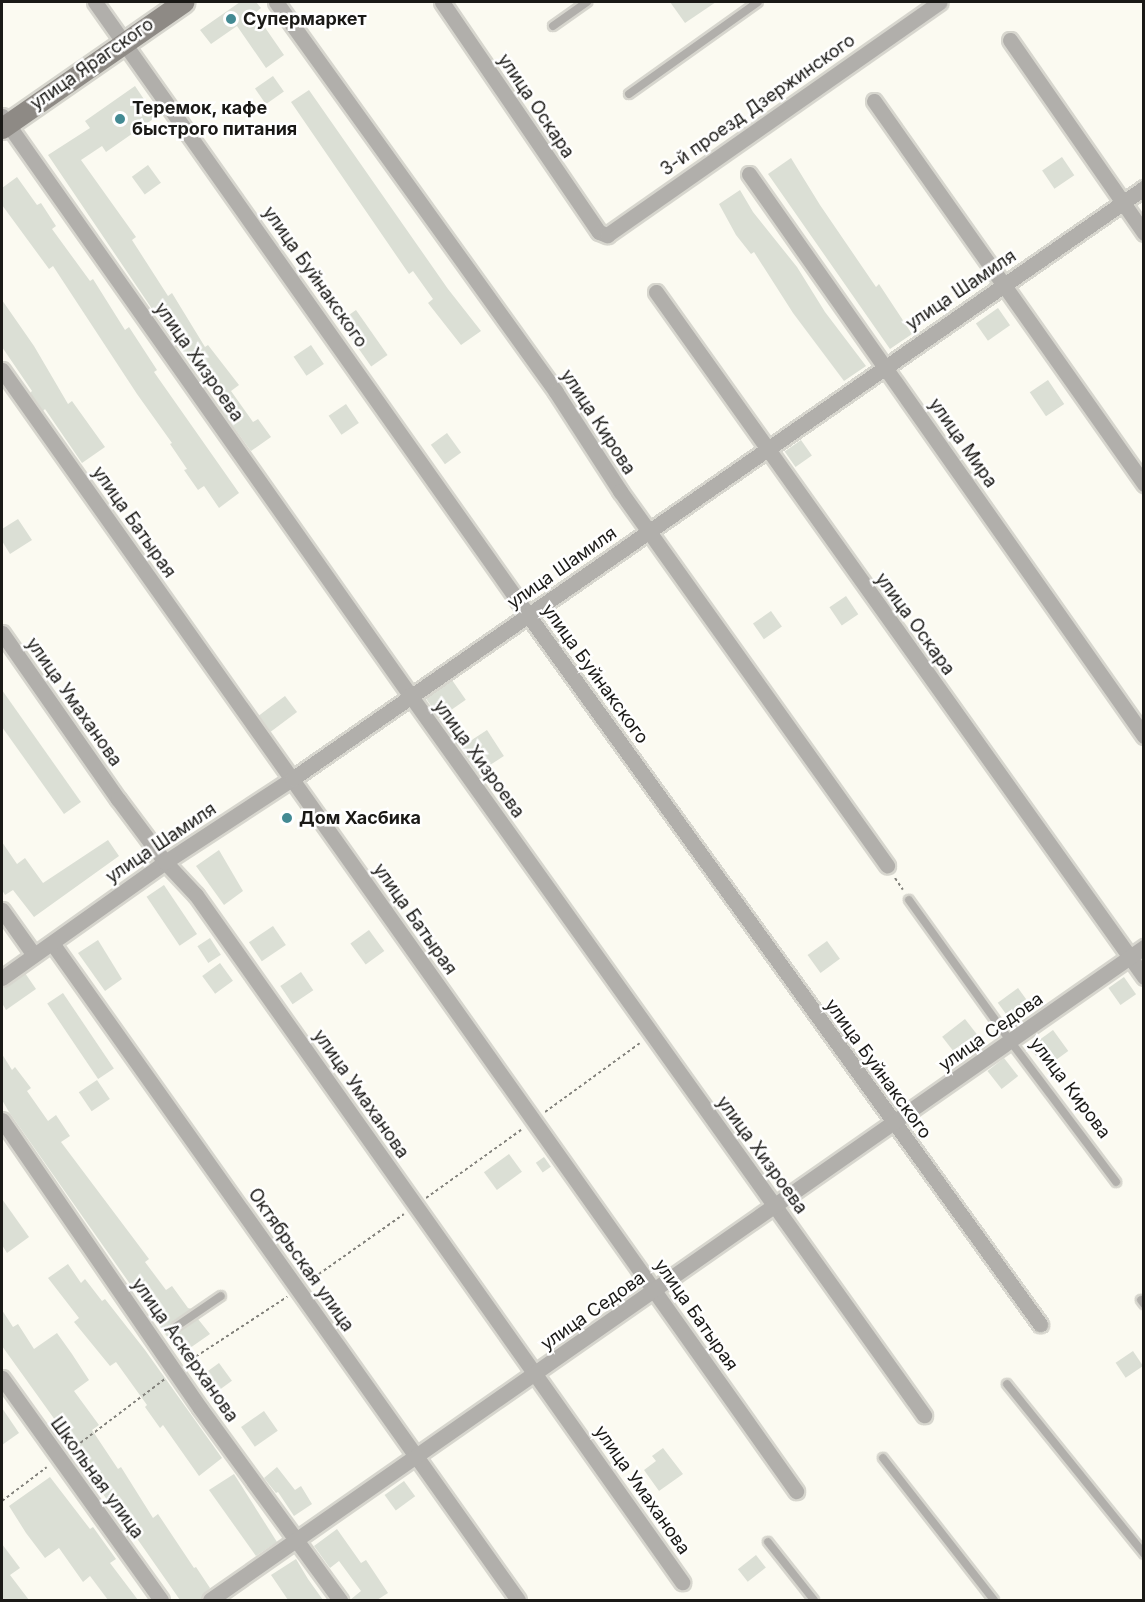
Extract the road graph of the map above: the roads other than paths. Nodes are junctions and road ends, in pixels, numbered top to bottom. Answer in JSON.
{"nodes":[{"id":1,"x":95,"y":2,"type":"edge"},
{"id":2,"x":183,"y":2,"type":"edge"},
{"id":3,"x":276,"y":2,"type":"edge"},
{"id":4,"x":442,"y":2,"type":"edge"},
{"id":5,"x":587,"y":2,"type":"edge"},
{"id":6,"x":758,"y":2,"type":"edge"},
{"id":7,"x":940,"y":2,"type":"edge"},
{"id":8,"x":553,"y":26,"type":"dead end"},
{"id":9,"x":1010,"y":40,"type":"dead end"},
{"id":10,"x":125,"y":42,"type":"junction"},
{"id":11,"x":629,"y":94,"type":"dead end"},
{"id":12,"x":874,"y":101,"type":"dead end"},
{"id":13,"x":3,"y":122,"type":"edge"},
{"id":14,"x":749,"y":174,"type":"dead end"},
{"id":15,"x":1143,"y":188,"type":"edge"},
{"id":16,"x":1122,"y":203,"type":"junction"},
{"id":17,"x":598,"y":232,"type":"joint"},
{"id":18,"x":1143,"y":233,"type":"edge"},
{"id":19,"x":1002,"y":286,"type":"junction"},
{"id":20,"x":656,"y":292,"type":"dead end"},
{"id":21,"x":885,"y":366,"type":"junction"},
{"id":22,"x":2,"y":370,"type":"edge"},
{"id":23,"x":767,"y":451,"type":"junction"},
{"id":24,"x":1143,"y":484,"type":"edge"},
{"id":25,"x":649,"y":531,"type":"junction"},
{"id":26,"x":528,"y":615,"type":"junction"},
{"id":27,"x":2,"y":633,"type":"edge"},
{"id":28,"x":410,"y":695,"type":"junction"},
{"id":29,"x":1143,"y":735,"type":"edge"},
{"id":30,"x":292,"y":779,"type":"junction"},
{"id":31,"x":165,"y":862,"type":"junction"},
{"id":32,"x":887,"y":865,"type":"road end"},
{"id":33,"x":909,"y":900,"type":"road end"},
{"id":34,"x":2,"y":910,"type":"edge"},
{"id":35,"x":52,"y":943,"type":"junction"},
{"id":36,"x":1143,"y":947,"type":"edge"},
{"id":37,"x":34,"y":955,"type":"junction"},
{"id":38,"x":1129,"y":957,"type":"junction"},
{"id":39,"x":1143,"y":977,"type":"edge"},
{"id":40,"x":2,"y":978,"type":"edge"},
{"id":41,"x":1011,"y":1042,"type":"junction"},
{"id":42,"x":2,"y":1120,"type":"edge"},
{"id":43,"x":893,"y":1124,"type":"junction"},
{"id":44,"x":1116,"y":1182,"type":"dead end"},
{"id":45,"x":775,"y":1207,"type":"junction"},
{"id":46,"x":655,"y":1291,"type":"junction"},
{"id":47,"x":221,"y":1296,"type":"dead end"},
{"id":48,"x":1040,"y":1324,"type":"dead end"},
{"id":49,"x":177,"y":1326,"type":"dead end"},
{"id":50,"x":536,"y":1375,"type":"junction"},
{"id":51,"x":2,"y":1378,"type":"edge"},
{"id":52,"x":1007,"y":1384,"type":"dead end"},
{"id":53,"x":924,"y":1415,"type":"dead end"},
{"id":54,"x":416,"y":1458,"type":"junction"},
{"id":55,"x":884,"y":1458,"type":"dead end"},
{"id":56,"x":796,"y":1491,"type":"dead end"},
{"id":57,"x":298,"y":1541,"type":"junction"},
{"id":58,"x":768,"y":1542,"type":"dead end"},
{"id":59,"x":1143,"y":1554,"type":"edge"},
{"id":60,"x":682,"y":1582,"type":"dead end"},
{"id":61,"x":161,"y":1600,"type":"edge"},
{"id":62,"x":210,"y":1600,"type":"edge"},
{"id":63,"x":340,"y":1600,"type":"edge"},
{"id":64,"x":518,"y":1600,"type":"edge"},
{"id":65,"x":814,"y":1600,"type":"edge"},
{"id":66,"x":994,"y":1600,"type":"edge"}],
"edges":[{"from":1,"to":10,"type":"street","name":"улица Буйнакского"},
{"from":2,"to":10,"type":"main road","name":"улица Ярагского"},
{"from":3,"to":25,"type":"street","name":"улица Кирова"},
{"from":4,"to":17,"type":"street","name":"улица Оскара"},
{"from":5,"to":8,"type":"lane"},
{"from":6,"to":11,"type":"lane"},
{"from":7,"to":17,"type":"street","name":"3-й проезд Дзержинского"},
{"from":9,"to":16,"type":"street"},
{"from":10,"to":13,"type":"main road","name":"улица Ярагского"},
{"from":10,"to":26,"type":"street","name":"улица Буйнакского"},
{"from":12,"to":19,"type":"street"},
{"from":13,"to":28,"type":"street","name":"улица Хизроева"},
{"from":14,"to":21,"type":"street","name":"улица Мира"},
{"from":15,"to":16,"type":"street","name":"улица Шамиля"},
{"from":16,"to":18,"type":"street"},
{"from":16,"to":19,"type":"street","name":"улица Шамиля"},
{"from":19,"to":21,"type":"street","name":"улица Шамиля"},
{"from":19,"to":24,"type":"street"},
{"from":20,"to":23,"type":"street","name":"улица Оскара"},
{"from":21,"to":23,"type":"street","name":"улица Шамиля"},
{"from":21,"to":29,"type":"street","name":"улица Мира"},
{"from":22,"to":30,"type":"street","name":"улица Батырая"},
{"from":23,"to":25,"type":"street","name":"улица Шамиля"},
{"from":23,"to":38,"type":"street","name":"улица Оскара"},
{"from":25,"to":26,"type":"street","name":"улица Шамиля"},
{"from":25,"to":32,"type":"street","name":"улица Кирова"},
{"from":26,"to":28,"type":"street","name":"улица Шамиля"},
{"from":26,"to":43,"type":"street","name":"улица Буйнакского"},
{"from":27,"to":31,"type":"street","name":"улица Умаханова"},
{"from":28,"to":30,"type":"street","name":"улица Шамиля"},
{"from":28,"to":45,"type":"street","name":"улица Хизроева"},
{"from":30,"to":31,"type":"street","name":"улица Шамиля"},
{"from":30,"to":46,"type":"street","name":"улица Батырая"},
{"from":31,"to":35,"type":"street","name":"улица Шамиля"},
{"from":31,"to":50,"type":"street","name":"улица Умаханова"},
{"from":33,"to":41,"type":"lane","name":"улица Кирова"},
{"from":34,"to":37,"type":"street"},
{"from":35,"to":37,"type":"street","name":"улица Шамиля"},
{"from":35,"to":54,"type":"street","name":"Октябрьская улица"},
{"from":36,"to":38,"type":"street","name":"улица Седова"},
{"from":37,"to":40,"type":"street","name":"улица Шамиля"},
{"from":38,"to":39,"type":"street","name":"улица Оскара"},
{"from":38,"to":41,"type":"street","name":"улица Седова"},
{"from":41,"to":43,"type":"street","name":"улица Седова"},
{"from":41,"to":44,"type":"lane","name":"улица Кирова"},
{"from":42,"to":57,"type":"street","name":"улица Аскерханова"},
{"from":43,"to":45,"type":"street","name":"улица Седова"},
{"from":43,"to":48,"type":"street","name":"улица Буйнакского"},
{"from":45,"to":46,"type":"street","name":"улица Седова"},
{"from":45,"to":53,"type":"street","name":"улица Хизроева"},
{"from":46,"to":50,"type":"street","name":"улица Седова"},
{"from":46,"to":56,"type":"street","name":"улица Батырая"},
{"from":47,"to":49,"type":"lane"},
{"from":50,"to":54,"type":"street","name":"улица Седова"},
{"from":50,"to":60,"type":"street","name":"улица Умаханова"},
{"from":51,"to":61,"type":"street","name":"Школьная улица"},
{"from":52,"to":59,"type":"lane"},
{"from":54,"to":57,"type":"street","name":"улица Седова"},
{"from":54,"to":64,"type":"street","name":"Октябрьская улица"},
{"from":55,"to":66,"type":"lane"},
{"from":57,"to":62,"type":"street","name":"улица Седова"},
{"from":57,"to":63,"type":"street","name":"улица Аскерханова"},
{"from":58,"to":65,"type":"lane"}]}
